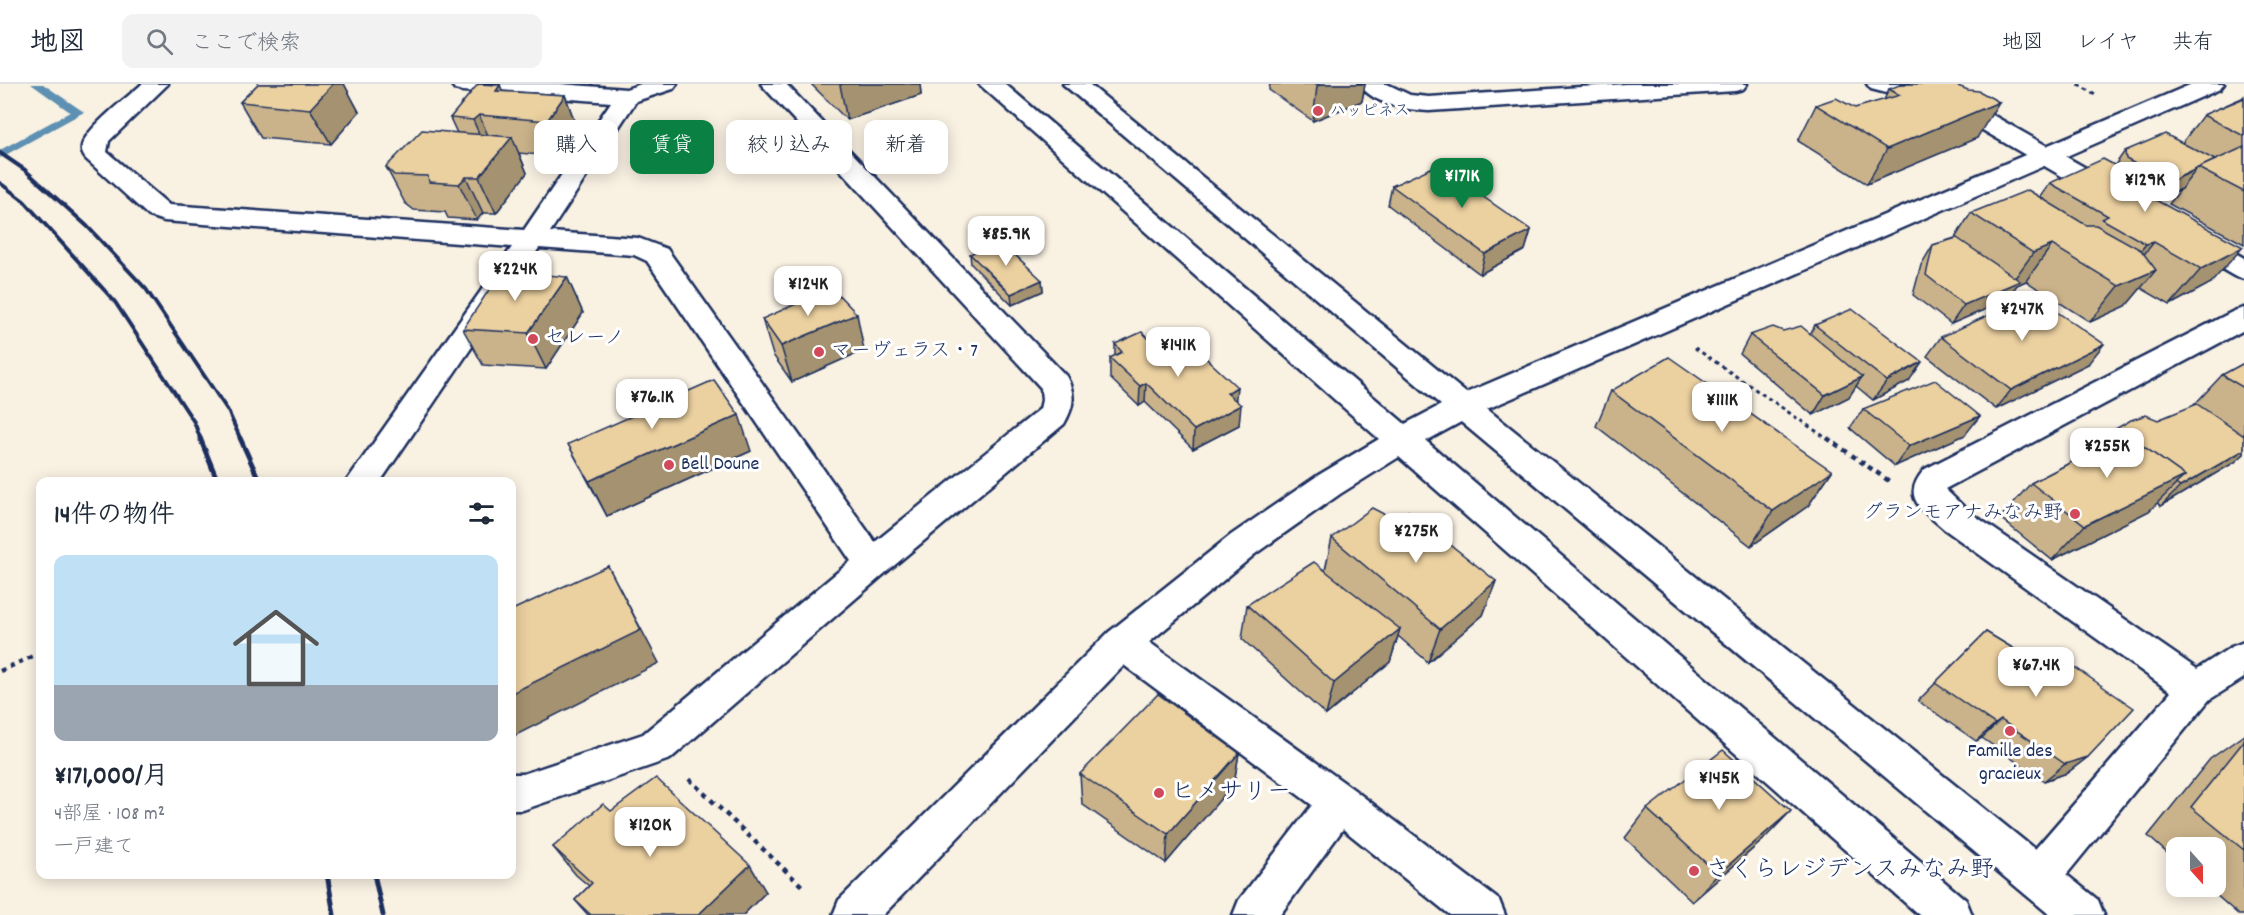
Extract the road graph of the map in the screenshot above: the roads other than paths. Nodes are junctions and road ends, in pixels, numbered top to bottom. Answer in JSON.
{"nodes":[{"id":1,"x":156,"y":84,"type":"edge"},
{"id":2,"x":463,"y":84,"type":"edge"},
{"id":3,"x":664,"y":84,"type":"edge"},
{"id":4,"x":773,"y":84,"type":"edge"},
{"id":5,"x":991,"y":84,"type":"edge"},
{"id":6,"x":1075,"y":84,"type":"edge"},
{"id":7,"x":1371,"y":84,"type":"edge"},
{"id":8,"x":1736,"y":84,"type":"edge"},
{"id":9,"x":1879,"y":84,"type":"edge"},
{"id":10,"x":2212,"y":84,"type":"edge"},
{"id":11,"x":627,"y":96,"type":"junction"},
{"id":12,"x":2045,"y":155,"type":"junction"},
{"id":13,"x":2131,"y":205,"type":"edge"},
{"id":14,"x":2172,"y":228,"type":"edge"},
{"id":15,"x":531,"y":240,"type":"junction"},
{"id":16,"x":2244,"y":270,"type":"edge"},
{"id":17,"x":2244,"y":318,"type":"edge"},
{"id":18,"x":1463,"y":406,"type":"junction"},
{"id":19,"x":1401,"y":439,"type":"junction"},
{"id":20,"x":365,"y":477,"type":"edge"},
{"id":21,"x":872,"y":564,"type":"junction"},
{"id":22,"x":1122,"y":643,"type":"junction"},
{"id":23,"x":2244,"y":658,"type":"edge"},
{"id":24,"x":2196,"y":689,"type":"junction"},
{"id":25,"x":516,"y":792,"type":"edge"},
{"id":26,"x":1339,"y":802,"type":"junction"},
{"id":27,"x":2038,"y":877,"type":"junction"},
{"id":28,"x":855,"y":915,"type":"edge"},
{"id":29,"x":1254,"y":915,"type":"edge"},
{"id":30,"x":1484,"y":915,"type":"edge"},
{"id":31,"x":1951,"y":915,"type":"edge"},
{"id":32,"x":2083,"y":915,"type":"edge"}],
"edges":[{"from":1,"to":15,"type":"street"},
{"from":2,"to":11,"type":"street"},
{"from":3,"to":11,"type":"street"},
{"from":4,"to":21,"type":"street"},
{"from":5,"to":19,"type":"street"},
{"from":6,"to":18,"type":"street"},
{"from":7,"to":8,"type":"street"},
{"from":9,"to":12,"type":"street"},
{"from":10,"to":12,"type":"street"},
{"from":11,"to":15,"type":"street"},
{"from":12,"to":13,"type":"street"},
{"from":12,"to":18,"type":"street"},
{"from":14,"to":16,"type":"street"},
{"from":15,"to":20,"type":"street"},
{"from":15,"to":21,"type":"street"},
{"from":17,"to":24,"type":"street"},
{"from":18,"to":19,"type":"street"},
{"from":18,"to":27,"type":"street"},
{"from":19,"to":22,"type":"street"},
{"from":19,"to":31,"type":"street"},
{"from":21,"to":25,"type":"street"},
{"from":22,"to":26,"type":"street"},
{"from":22,"to":28,"type":"street"},
{"from":23,"to":24,"type":"street"},
{"from":24,"to":27,"type":"street"},
{"from":26,"to":29,"type":"street"},
{"from":26,"to":30,"type":"street"},
{"from":27,"to":32,"type":"street"}]}
